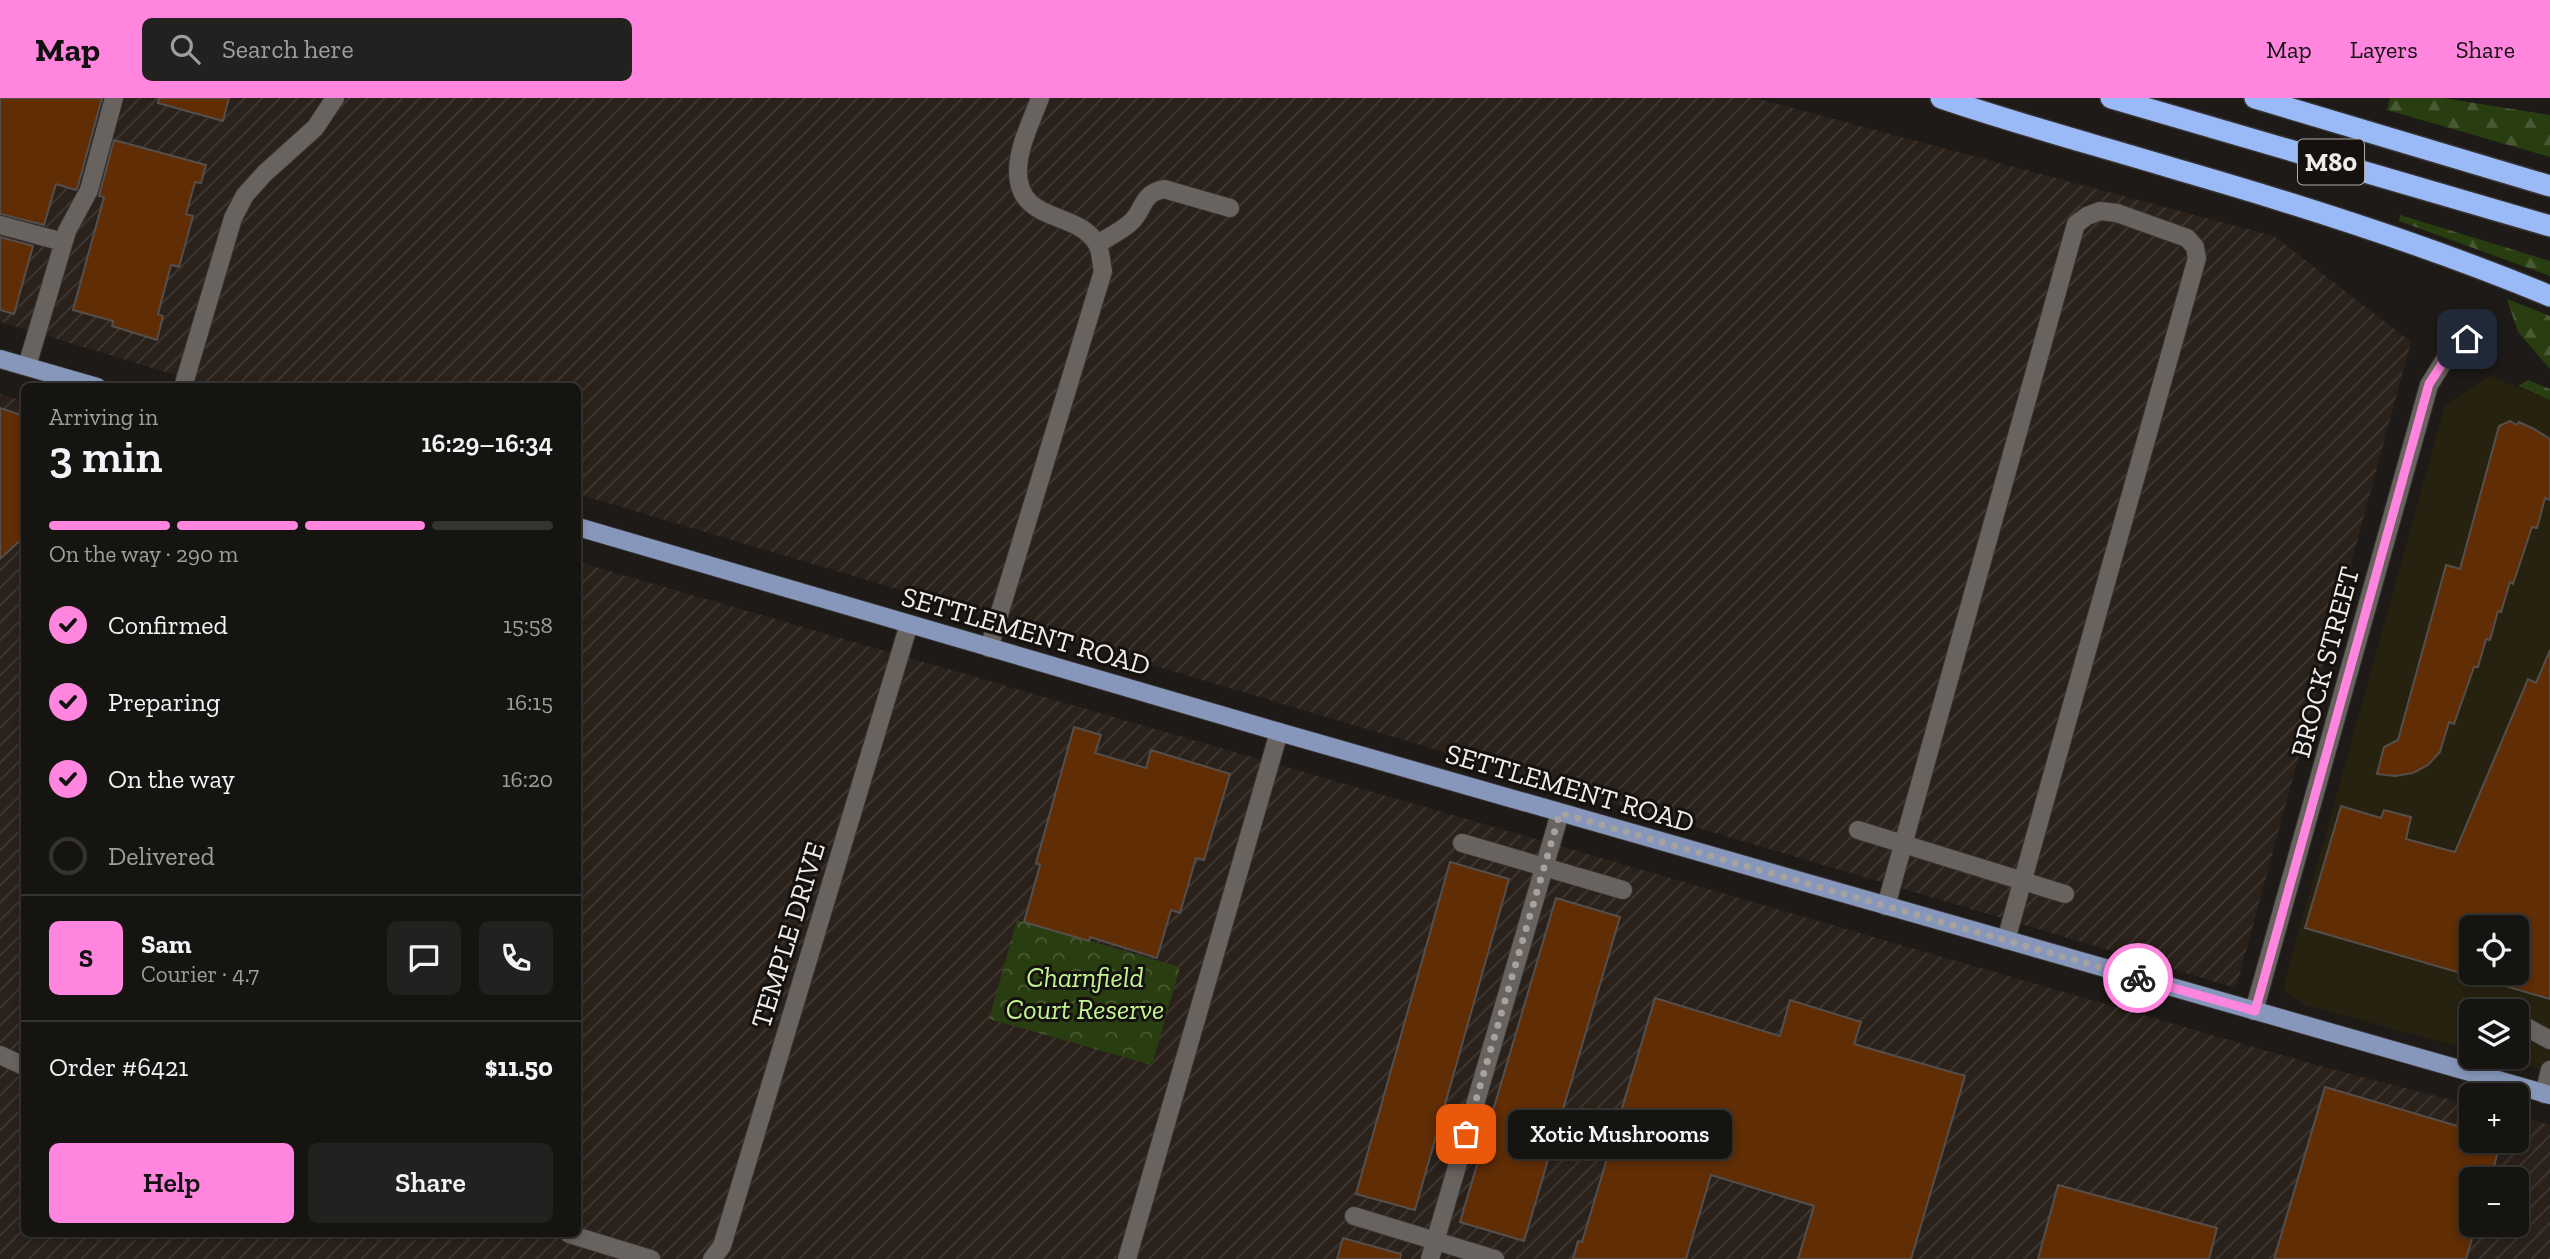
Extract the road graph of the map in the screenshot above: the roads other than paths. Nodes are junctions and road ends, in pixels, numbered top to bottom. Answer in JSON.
{"nodes":[{"id":1,"x":114,"y":98,"type":"edge"},
{"id":2,"x":335,"y":98,"type":"edge"},
{"id":3,"x":1040,"y":98,"type":"edge"},
{"id":4,"x":1941,"y":98,"type":"edge"},
{"id":5,"x":2111,"y":98,"type":"edge"},
{"id":6,"x":2255,"y":98,"type":"edge"},
{"id":7,"x":2550,"y":186,"type":"edge"},
{"id":8,"x":1230,"y":208,"type":"dead end"},
{"id":9,"x":0,"y":225,"type":"edge"},
{"id":10,"x":2550,"y":226,"type":"edge"},
{"id":11,"x":63,"y":242,"type":"junction"},
{"id":12,"x":1097,"y":244,"type":"junction"},
{"id":13,"x":2550,"y":296,"type":"edge"},
{"id":14,"x":2467,"y":339,"type":"dead end"},
{"id":15,"x":0,"y":359,"type":"edge"},
{"id":16,"x":27,"y":366,"type":"junction"},
{"id":17,"x":83,"y":383,"type":"edge"},
{"id":18,"x":184,"y":383,"type":"edge"},
{"id":19,"x":581,"y":528,"type":"edge"},
{"id":20,"x":909,"y":624,"type":"junction"},
{"id":21,"x":989,"y":648,"type":"junction"},
{"id":22,"x":1279,"y":732,"type":"junction"},
{"id":23,"x":1560,"y":813,"type":"junction"},
{"id":24,"x":1858,"y":830,"type":"dead end"},
{"id":25,"x":1462,"y":843,"type":"dead end"},
{"id":26,"x":1903,"y":843,"type":"junction"},
{"id":27,"x":1544,"y":866,"type":"junction"},
{"id":28,"x":2024,"y":880,"type":"junction"},
{"id":29,"x":1623,"y":890,"type":"dead end"},
{"id":30,"x":2065,"y":894,"type":"dead end"},
{"id":31,"x":1886,"y":906,"type":"junction"},
{"id":32,"x":2006,"y":940,"type":"junction"},
{"id":33,"x":2271,"y":956,"type":"junction"},
{"id":34,"x":2288,"y":961,"type":"dead end"},
{"id":35,"x":2255,"y":1011,"type":"junction"},
{"id":36,"x":2550,"y":1027,"type":"edge"},
{"id":37,"x":2550,"y":1040,"type":"edge"},
{"id":38,"x":0,"y":1055,"type":"edge"},
{"id":39,"x":21,"y":1065,"type":"edge"},
{"id":40,"x":2550,"y":1070,"type":"edge"},
{"id":41,"x":2547,"y":1094,"type":"edge"},
{"id":42,"x":1354,"y":1216,"type":"dead end"},
{"id":43,"x":579,"y":1237,"type":"edge"},
{"id":44,"x":1435,"y":1241,"type":"junction"},
{"id":45,"x":650,"y":1259,"type":"edge"},
{"id":46,"x":712,"y":1259,"type":"edge"},
{"id":47,"x":1127,"y":1259,"type":"edge"},
{"id":48,"x":1430,"y":1259,"type":"edge"},
{"id":49,"x":1494,"y":1259,"type":"edge"}],
"edges":[{"from":1,"to":11,"type":"street"},
{"from":2,"to":18,"type":"street"},
{"from":3,"to":12,"type":"street"},
{"from":4,"to":13,"type":"highway"},
{"from":5,"to":10,"type":"highway","number":"M80"},
{"from":6,"to":7,"type":"highway","number":"M80"},
{"from":8,"to":12,"type":"street"},
{"from":9,"to":11,"type":"street"},
{"from":11,"to":16,"type":"street"},
{"from":12,"to":21,"type":"street"},
{"from":14,"to":33,"type":"street","name":"BROCK STREET"},
{"from":15,"to":16,"type":"main road"},
{"from":16,"to":17,"type":"main road"},
{"from":19,"to":20,"type":"main road","name":"SETTLEMENT ROAD"},
{"from":20,"to":21,"type":"main road","name":"SETTLEMENT ROAD"},
{"from":20,"to":46,"type":"street","name":"TEMPLE DRIVE"},
{"from":21,"to":22,"type":"main road","name":"SETTLEMENT ROAD"},
{"from":22,"to":23,"type":"main road","name":"SETTLEMENT ROAD"},
{"from":22,"to":47,"type":"street"},
{"from":23,"to":27,"type":"street"},
{"from":23,"to":31,"type":"main road","name":"SETTLEMENT ROAD"},
{"from":24,"to":26,"type":"street"},
{"from":25,"to":27,"type":"street"},
{"from":26,"to":28,"type":"street"},
{"from":26,"to":28,"type":"street"},
{"from":26,"to":31,"type":"street"},
{"from":27,"to":29,"type":"street"},
{"from":27,"to":44,"type":"street"},
{"from":28,"to":30,"type":"street"},
{"from":28,"to":32,"type":"street"},
{"from":31,"to":32,"type":"main road","name":"SETTLEMENT ROAD"},
{"from":32,"to":35,"type":"main road","name":"SETTLEMENT ROAD"},
{"from":33,"to":34,"type":"street"},
{"from":33,"to":35,"type":"street","name":"BROCK STREET"},
{"from":35,"to":41,"type":"main road","name":"SETTLEMENT ROAD"},
{"from":36,"to":37,"type":"street"},
{"from":38,"to":39,"type":"street"},
{"from":40,"to":41,"type":"street"},
{"from":42,"to":44,"type":"street"},
{"from":43,"to":45,"type":"street"},
{"from":44,"to":48,"type":"street"},
{"from":44,"to":49,"type":"street"}]}
